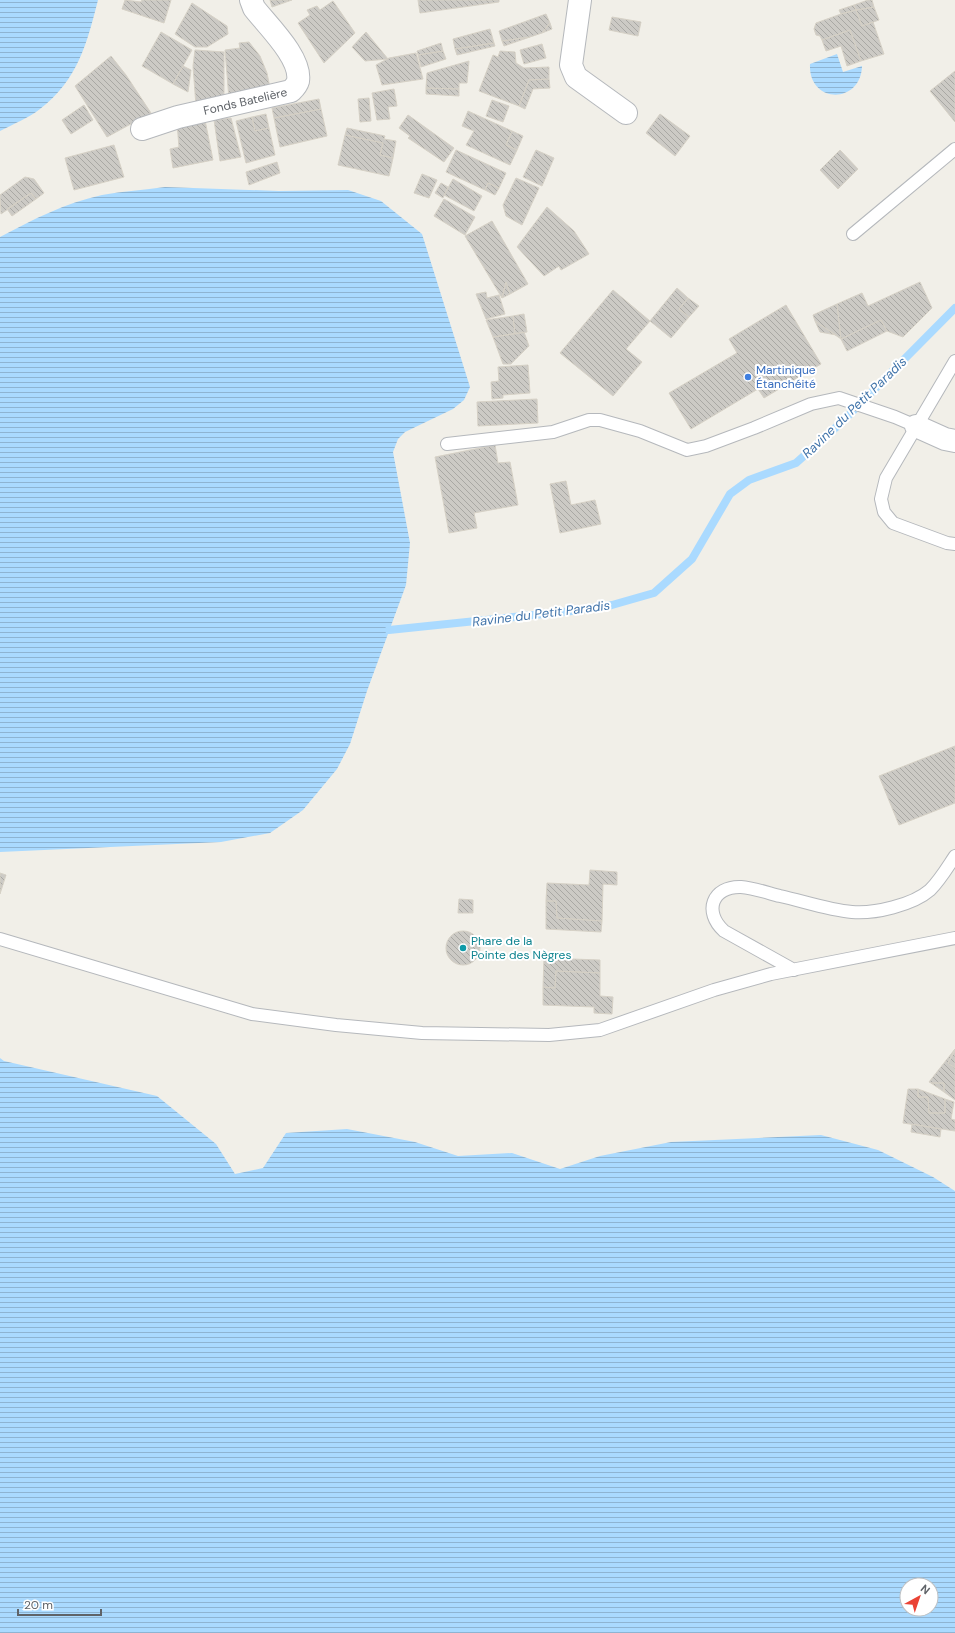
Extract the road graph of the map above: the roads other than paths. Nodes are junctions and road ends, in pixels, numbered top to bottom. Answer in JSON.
{"nodes":[{"id":1,"x":251,"y":0,"type":"edge"},
{"id":2,"x":580,"y":0,"type":"edge"},
{"id":3,"x":626,"y":113,"type":"dead end"},
{"id":4,"x":142,"y":129,"type":"dead end"},
{"id":5,"x":955,"y":149,"type":"edge"},
{"id":6,"x":853,"y":234,"type":"dead end"},
{"id":7,"x":955,"y":361,"type":"edge"},
{"id":8,"x":916,"y":426,"type":"junction"},
{"id":9,"x":955,"y":440,"type":"edge"},
{"id":10,"x":448,"y":444,"type":"dead end"},
{"id":11,"x":955,"y":544,"type":"edge"},
{"id":12,"x":955,"y":856,"type":"edge"},
{"id":13,"x":955,"y":938,"type":"edge"},
{"id":14,"x":0,"y":939,"type":"edge"},
{"id":15,"x":794,"y":970,"type":"junction"}],
"edges":[{"from":1,"to":4,"type":"street","name":"Fonds Batelière"},
{"from":2,"to":3,"type":"street"},
{"from":5,"to":6,"type":"lane"},
{"from":7,"to":8,"type":"lane"},
{"from":8,"to":9,"type":"street"},
{"from":8,"to":10,"type":"lane"},
{"from":8,"to":11,"type":"lane"},
{"from":12,"to":15,"type":"lane"},
{"from":13,"to":15,"type":"lane"},
{"from":14,"to":15,"type":"lane"}]}
